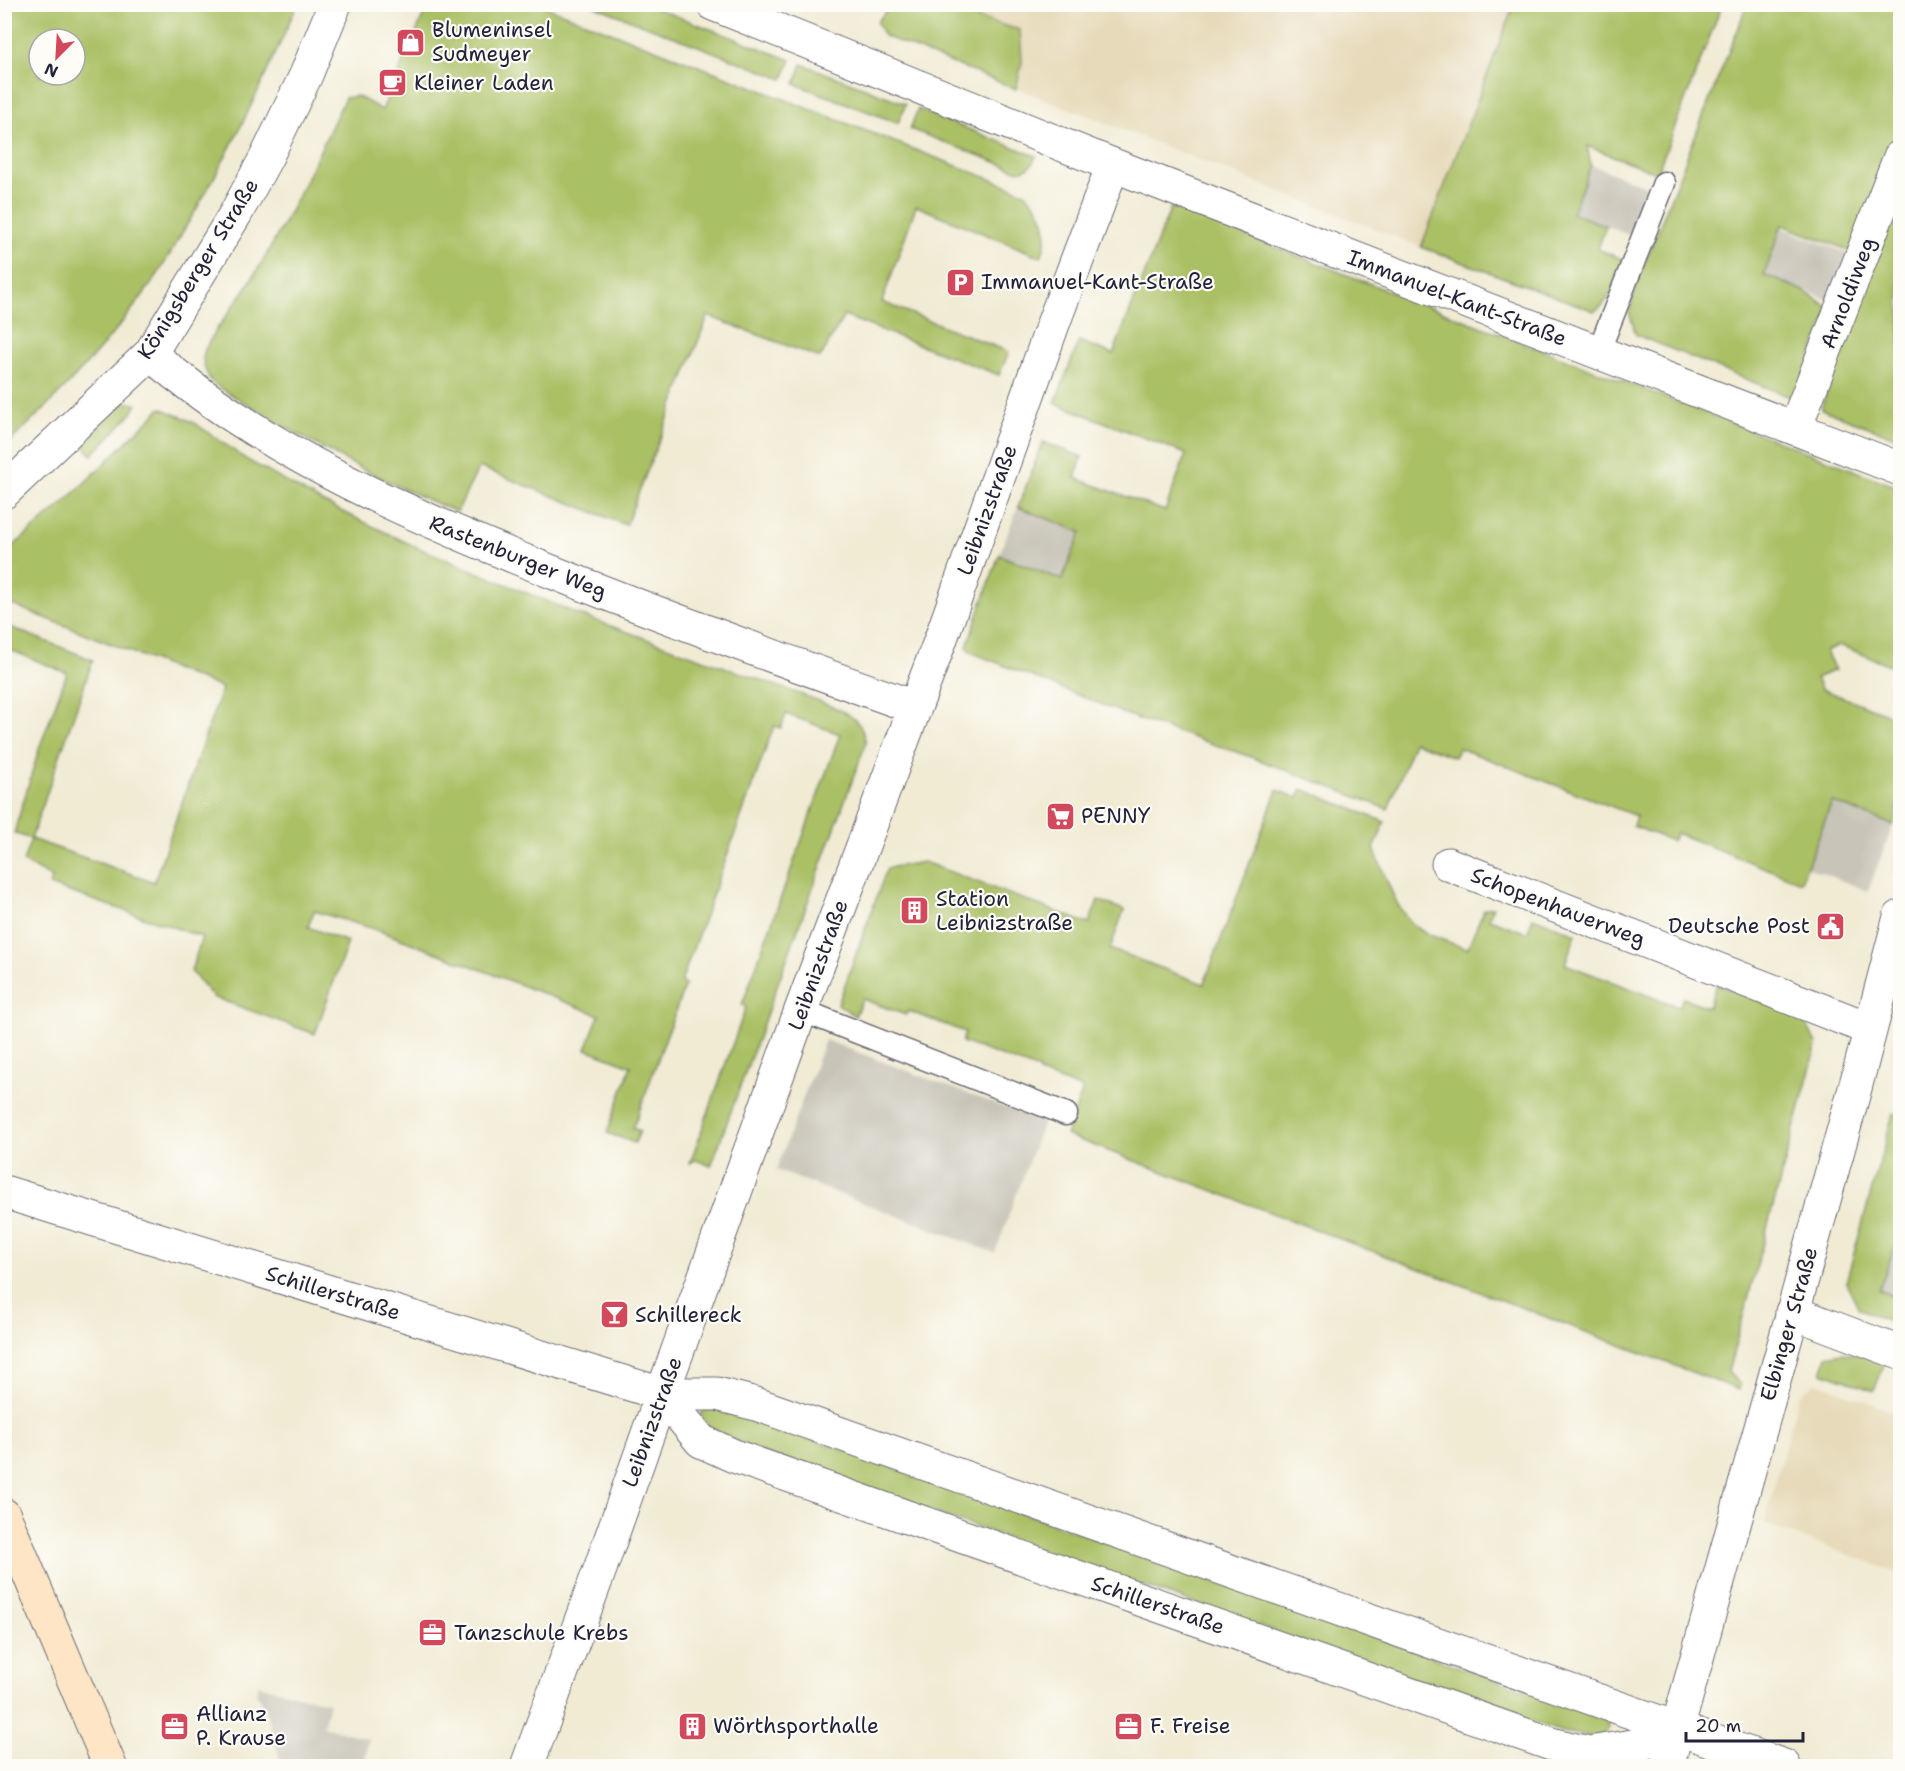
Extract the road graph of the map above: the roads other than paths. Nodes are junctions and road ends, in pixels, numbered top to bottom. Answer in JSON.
{"nodes":[{"id":1,"x":335,"y":4,"type":"edge"},
{"id":2,"x":712,"y":4,"type":"edge"},
{"id":3,"x":1900,"y":157,"type":"edge"},
{"id":4,"x":1113,"y":165,"type":"junction"},
{"id":5,"x":1664,"y":183,"type":"dead end"},
{"id":6,"x":1598,"y":352,"type":"junction"},
{"id":7,"x":150,"y":354,"type":"junction"},
{"id":8,"x":1795,"y":428,"type":"junction"},
{"id":9,"x":1900,"y":469,"type":"edge"},
{"id":10,"x":4,"y":492,"type":"edge"},
{"id":11,"x":914,"y":707,"type":"junction"},
{"id":12,"x":1448,"y":864,"type":"dead end"},
{"id":13,"x":1900,"y":917,"type":"edge"},
{"id":14,"x":801,"y":1010,"type":"junction"},
{"id":15,"x":1870,"y":1029,"type":"junction"},
{"id":16,"x":1066,"y":1114,"type":"dead end"},
{"id":17,"x":4,"y":1192,"type":"edge"},
{"id":18,"x":1792,"y":1312,"type":"junction"},
{"id":19,"x":1900,"y":1353,"type":"edge"},
{"id":20,"x":662,"y":1394,"type":"junction"},
{"id":21,"x":4,"y":1515,"type":"edge"},
{"id":22,"x":1677,"y":1730,"type":"junction"},
{"id":23,"x":110,"y":1767,"type":"edge"},
{"id":24,"x":526,"y":1767,"type":"edge"},
{"id":25,"x":1667,"y":1767,"type":"edge"},
{"id":26,"x":1784,"y":1767,"type":"edge"}],
"edges":[{"from":1,"to":7,"type":"street","name":"Königsberger Straße"},
{"from":2,"to":4,"type":"street","name":"Immanuel-Kant-Straße"},
{"from":3,"to":8,"type":"street","name":"Arnoldiweg"},
{"from":4,"to":6,"type":"street","name":"Immanuel-Kant-Straße"},
{"from":4,"to":11,"type":"street","name":"Leibnizstraße"},
{"from":5,"to":6,"type":"lane"},
{"from":6,"to":8,"type":"street","name":"Immanuel-Kant-Straße"},
{"from":7,"to":10,"type":"street","name":"Königsberger Straße"},
{"from":7,"to":11,"type":"street","name":"Rastenburger Weg"},
{"from":8,"to":9,"type":"street","name":"Immanuel-Kant-Straße"},
{"from":11,"to":14,"type":"street","name":"Leibnizstraße"},
{"from":12,"to":15,"type":"street","name":"Schopenhauerweg"},
{"from":13,"to":15,"type":"street","name":"Elbinger Straße"},
{"from":14,"to":16,"type":"lane"},
{"from":14,"to":20,"type":"street","name":"Leibnizstraße"},
{"from":15,"to":18,"type":"street","name":"Elbinger Straße"},
{"from":17,"to":20,"type":"street","name":"Schillerstraße"},
{"from":18,"to":19,"type":"street"},
{"from":18,"to":22,"type":"street","name":"Elbinger Straße"},
{"from":20,"to":22,"type":"street","name":"Schillerstraße"},
{"from":20,"to":22,"type":"street","name":"Schillerstraße"},
{"from":20,"to":24,"type":"street","name":"Leibnizstraße"},
{"from":21,"to":23,"type":"main road"},
{"from":22,"to":25,"type":"street","name":"Elbinger Straße"},
{"from":22,"to":26,"type":"street","name":"Schillerstraße"}]}
